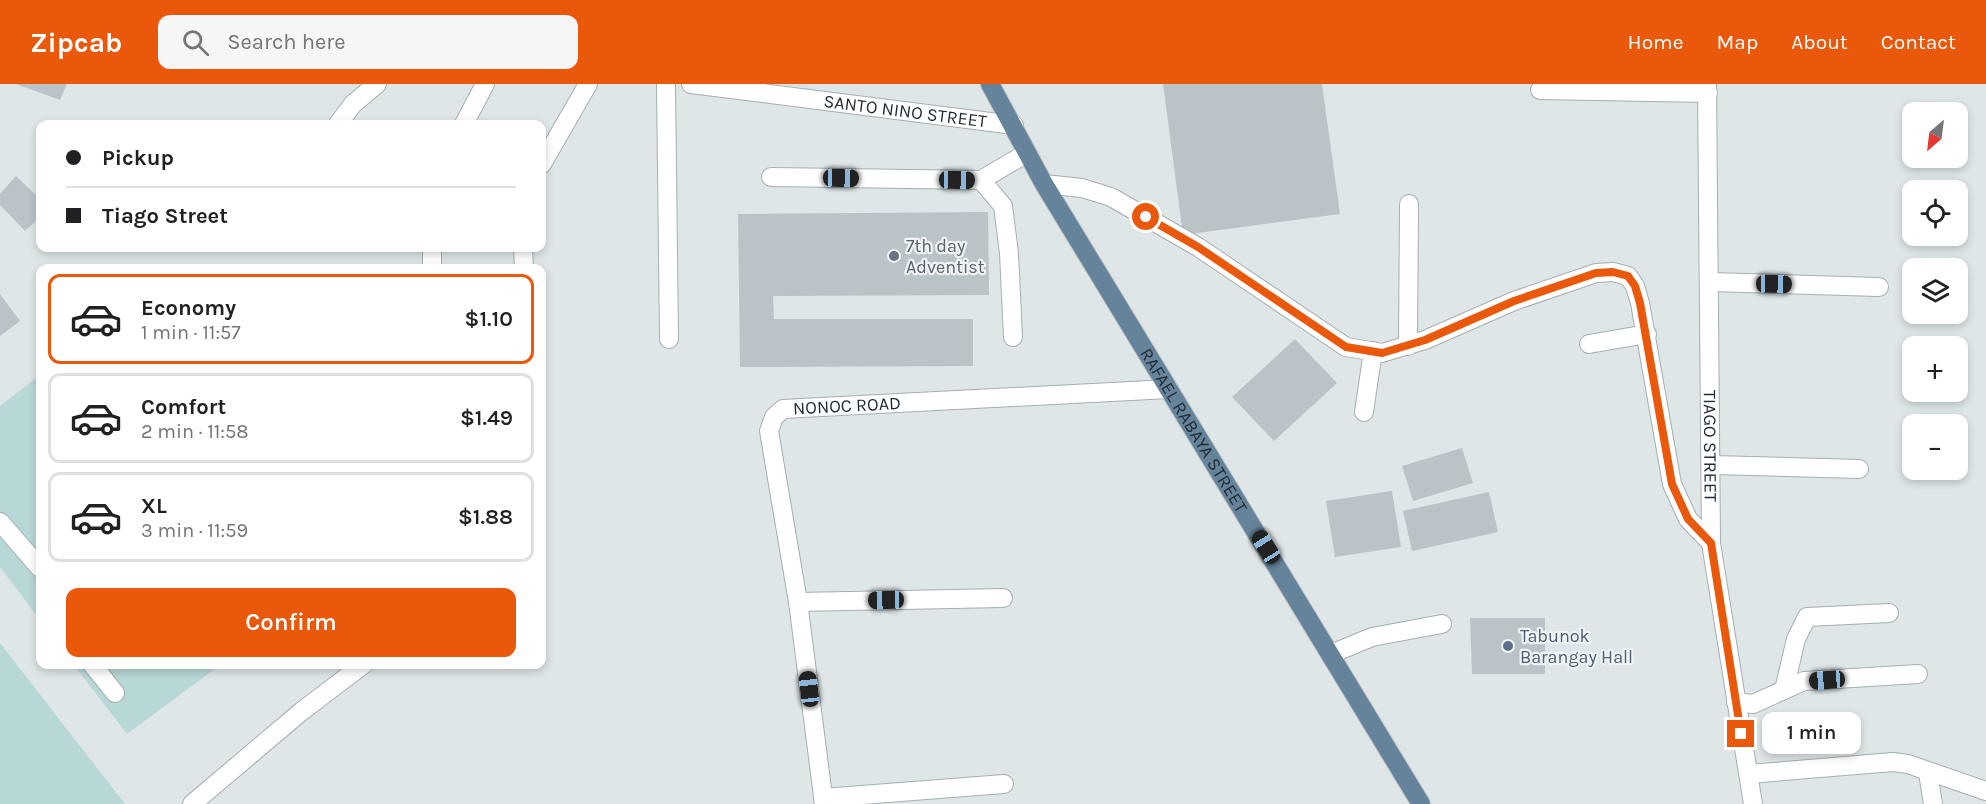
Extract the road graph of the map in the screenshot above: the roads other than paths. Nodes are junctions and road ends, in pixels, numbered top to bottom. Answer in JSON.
{"nodes":[{"id":1,"x":377,"y":84,"type":"edge"},
{"id":2,"x":485,"y":84,"type":"edge"},
{"id":3,"x":588,"y":84,"type":"edge"},
{"id":4,"x":666,"y":84,"type":"edge"},
{"id":5,"x":691,"y":84,"type":"edge"},
{"id":6,"x":990,"y":84,"type":"edge"},
{"id":7,"x":1707,"y":89,"type":"edge"},
{"id":8,"x":1540,"y":90,"type":"dead end"},
{"id":9,"x":341,"y":120,"type":"edge"},
{"id":10,"x":466,"y":120,"type":"edge"},
{"id":11,"x":1014,"y":125,"type":"junction"},
{"id":12,"x":1028,"y":153,"type":"junction"},
{"id":13,"x":546,"y":157,"type":"edge"},
{"id":14,"x":771,"y":177,"type":"dead end"},
{"id":15,"x":981,"y":180,"type":"junction"},
{"id":16,"x":1044,"y":184,"type":"junction"},
{"id":17,"x":1409,"y":204,"type":"dead end"},
{"id":18,"x":1710,"y":282,"type":"junction"},
{"id":19,"x":1879,"y":287,"type":"dead end"},
{"id":20,"x":1647,"y":334,"type":"junction"},
{"id":21,"x":1013,"y":337,"type":"dead end"},
{"id":22,"x":669,"y":339,"type":"dead end"},
{"id":23,"x":1589,"y":344,"type":"dead end"},
{"id":24,"x":1408,"y":346,"type":"junction"},
{"id":25,"x":1373,"y":351,"type":"junction"},
{"id":26,"x":1169,"y":389,"type":"junction"},
{"id":27,"x":1364,"y":412,"type":"dead end"},
{"id":28,"x":1711,"y":465,"type":"junction"},
{"id":29,"x":1859,"y":469,"type":"dead end"},
{"id":30,"x":0,"y":522,"type":"edge"},
{"id":31,"x":1711,"y":543,"type":"junction"},
{"id":32,"x":36,"y":563,"type":"edge"},
{"id":33,"x":1003,"y":598,"type":"dead end"},
{"id":34,"x":798,"y":602,"type":"junction"},
{"id":35,"x":1889,"y":613,"type":"dead end"},
{"id":36,"x":1442,"y":624,"type":"dead end"},
{"id":37,"x":1331,"y":654,"type":"junction"},
{"id":38,"x":96,"y":669,"type":"edge"},
{"id":39,"x":357,"y":669,"type":"edge"},
{"id":40,"x":1918,"y":674,"type":"dead end"},
{"id":41,"x":1784,"y":690,"type":"junction"},
{"id":42,"x":115,"y":693,"type":"dead end"},
{"id":43,"x":1736,"y":702,"type":"junction"},
{"id":44,"x":1928,"y":773,"type":"junction"},
{"id":45,"x":1749,"y":774,"type":"junction"},
{"id":46,"x":1004,"y":784,"type":"dead end"},
{"id":47,"x":1986,"y":791,"type":"edge"},
{"id":48,"x":824,"y":801,"type":"edge"},
{"id":49,"x":192,"y":804,"type":"edge"},
{"id":50,"x":1421,"y":804,"type":"edge"},
{"id":51,"x":1753,"y":804,"type":"edge"},
{"id":52,"x":1933,"y":804,"type":"edge"}],
"edges":[{"from":1,"to":9,"type":"street"},
{"from":2,"to":10,"type":"street"},
{"from":3,"to":13,"type":"street"},
{"from":4,"to":22,"type":"street"},
{"from":5,"to":11,"type":"street","name":"SANTO NINO STREET"},
{"from":6,"to":11,"type":"main road","name":"RAFAEL RABAYA STREET"},
{"from":7,"to":8,"type":"street"},
{"from":7,"to":18,"type":"street","name":"TIAGO STREET"},
{"from":11,"to":12,"type":"main road","name":"RAFAEL RABAYA STREET"},
{"from":12,"to":15,"type":"street"},
{"from":12,"to":16,"type":"main road","name":"RAFAEL RABAYA STREET"},
{"from":14,"to":15,"type":"street"},
{"from":15,"to":21,"type":"street"},
{"from":16,"to":25,"type":"street"},
{"from":16,"to":26,"type":"main road","name":"RAFAEL RABAYA STREET"},
{"from":17,"to":24,"type":"street"},
{"from":18,"to":19,"type":"street"},
{"from":18,"to":28,"type":"street","name":"TIAGO STREET"},
{"from":20,"to":23,"type":"street"},
{"from":20,"to":24,"type":"street"},
{"from":20,"to":31,"type":"street"},
{"from":24,"to":25,"type":"street"},
{"from":25,"to":27,"type":"street"},
{"from":26,"to":34,"type":"street","name":"NONOC ROAD"},
{"from":26,"to":37,"type":"main road","name":"RAFAEL RABAYA STREET"},
{"from":28,"to":29,"type":"street"},
{"from":28,"to":31,"type":"street","name":"TIAGO STREET"},
{"from":30,"to":32,"type":"street"},
{"from":31,"to":43,"type":"street","name":"TIAGO STREET"},
{"from":33,"to":34,"type":"street"},
{"from":34,"to":48,"type":"street","name":"NONOC ROAD"},
{"from":35,"to":41,"type":"street"},
{"from":36,"to":37,"type":"street"},
{"from":37,"to":50,"type":"main road","name":"RAFAEL RABAYA STREET"},
{"from":38,"to":42,"type":"street"},
{"from":39,"to":49,"type":"street"},
{"from":40,"to":41,"type":"street"},
{"from":41,"to":43,"type":"street"},
{"from":43,"to":45,"type":"street","name":"TIAGO STREET"},
{"from":44,"to":45,"type":"street"},
{"from":44,"to":47,"type":"street"},
{"from":44,"to":52,"type":"street"},
{"from":45,"to":51,"type":"street","name":"TIAGO STREET"},
{"from":46,"to":48,"type":"street"}]}
